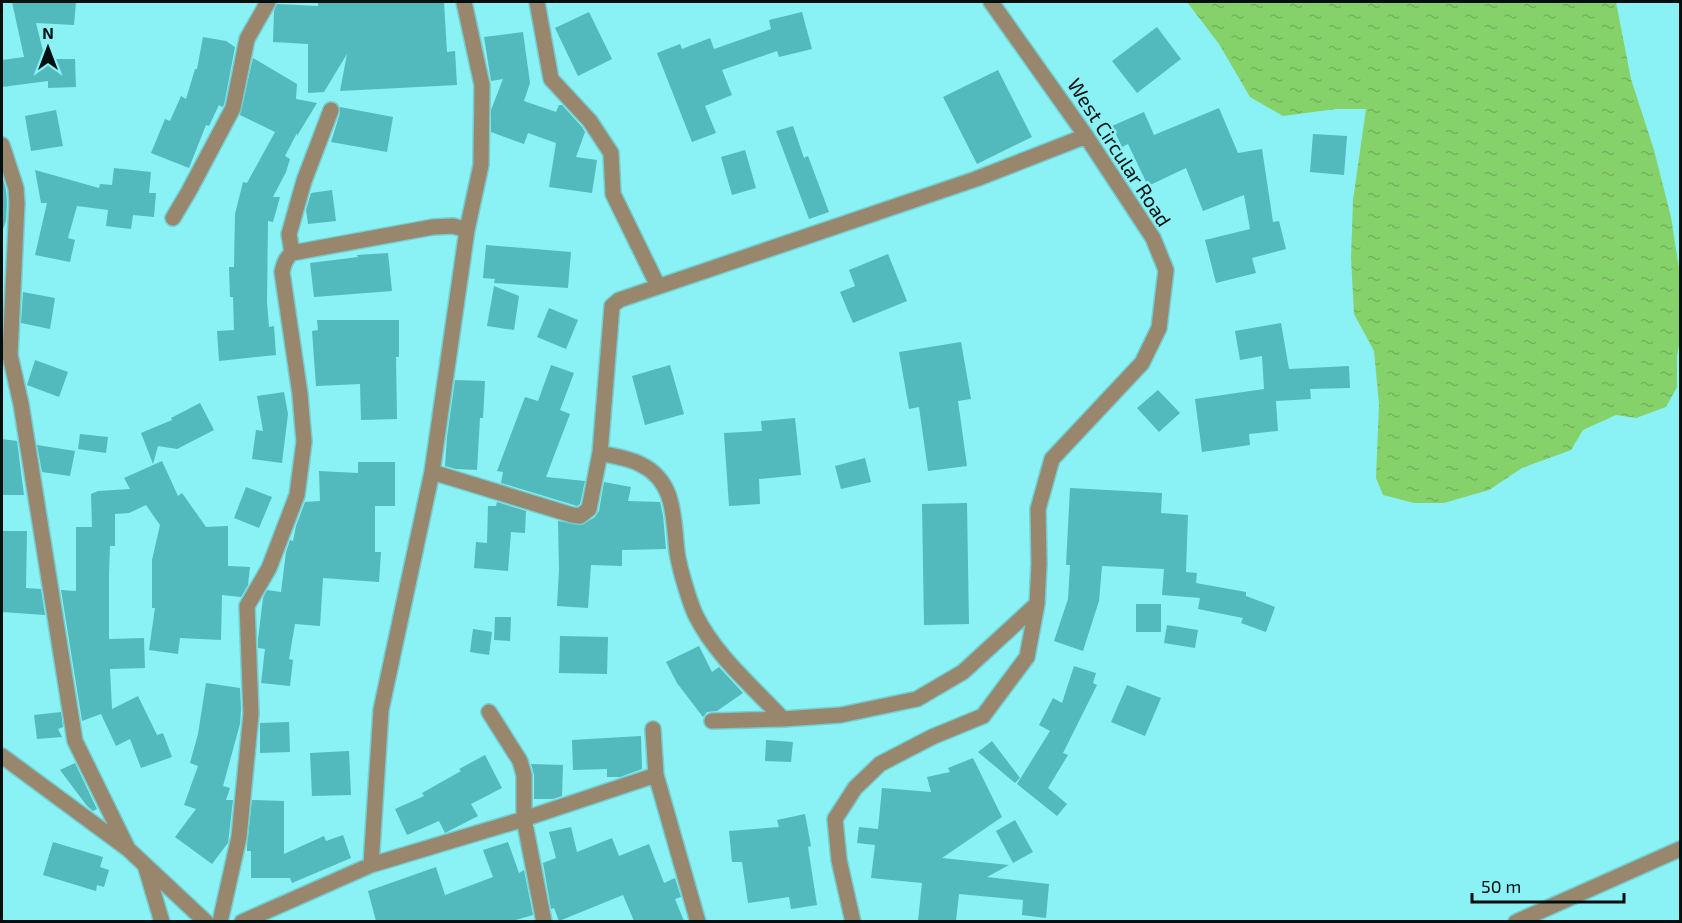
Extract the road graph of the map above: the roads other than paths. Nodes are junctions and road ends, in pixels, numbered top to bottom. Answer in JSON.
{"nodes":[{"id":1,"x":268,"y":2,"type":"edge"},
{"id":2,"x":464,"y":2,"type":"edge"},
{"id":3,"x":537,"y":2,"type":"edge"},
{"id":4,"x":991,"y":2,"type":"edge"},
{"id":5,"x":331,"y":111,"type":"dead end"},
{"id":6,"x":1086,"y":136,"type":"junction"},
{"id":7,"x":2,"y":145,"type":"edge"},
{"id":8,"x":173,"y":218,"type":"dead end"},
{"id":9,"x":467,"y":230,"type":"junction"},
{"id":10,"x":292,"y":253,"type":"junction"},
{"id":11,"x":657,"y":286,"type":"junction"},
{"id":12,"x":600,"y":453,"type":"junction"},
{"id":13,"x":432,"y":472,"type":"junction"},
{"id":14,"x":1037,"y":604,"type":"junction"},
{"id":15,"x":489,"y":712,"type":"dead end"},
{"id":16,"x":783,"y":719,"type":"junction"},
{"id":17,"x":712,"y":721,"type":"dead end"},
{"id":18,"x":653,"y":729,"type":"dead end"},
{"id":19,"x":2,"y":756,"type":"edge"},
{"id":20,"x":656,"y":775,"type":"junction"},
{"id":21,"x":524,"y":819,"type":"junction"},
{"id":22,"x":128,"y":849,"type":"junction"},
{"id":23,"x":1680,"y":849,"type":"edge"},
{"id":24,"x":145,"y":865,"type":"junction"},
{"id":25,"x":371,"y":865,"type":"junction"},
{"id":26,"x":162,"y":921,"type":"edge"},
{"id":27,"x":206,"y":921,"type":"edge"},
{"id":28,"x":220,"y":921,"type":"edge"},
{"id":29,"x":242,"y":921,"type":"edge"},
{"id":30,"x":544,"y":921,"type":"edge"},
{"id":31,"x":698,"y":921,"type":"edge"},
{"id":32,"x":853,"y":921,"type":"edge"},
{"id":33,"x":1516,"y":921,"type":"edge"}],
"edges":[{"from":1,"to":8,"type":"street"},
{"from":2,"to":9,"type":"street"},
{"from":3,"to":11,"type":"street"},
{"from":4,"to":6,"type":"street","name":"West Circular Road"},
{"from":5,"to":10,"type":"street"},
{"from":6,"to":11,"type":"street"},
{"from":6,"to":14,"type":"street","name":"West Circular Road"},
{"from":7,"to":22,"type":"street"},
{"from":9,"to":10,"type":"street"},
{"from":9,"to":13,"type":"street"},
{"from":10,"to":28,"type":"street"},
{"from":11,"to":12,"type":"street"},
{"from":12,"to":13,"type":"street"},
{"from":12,"to":16,"type":"street"},
{"from":13,"to":25,"type":"street"},
{"from":14,"to":16,"type":"street"},
{"from":14,"to":32,"type":"street","name":"West Circular Road"},
{"from":15,"to":21,"type":"street"},
{"from":16,"to":17,"type":"street"},
{"from":18,"to":20,"type":"street"},
{"from":19,"to":22,"type":"street"},
{"from":20,"to":21,"type":"street"},
{"from":20,"to":31,"type":"street"},
{"from":21,"to":25,"type":"street"},
{"from":21,"to":30,"type":"street"},
{"from":22,"to":24,"type":"street"},
{"from":23,"to":33,"type":"street"},
{"from":24,"to":26,"type":"street"},
{"from":24,"to":27,"type":"street"},
{"from":25,"to":29,"type":"street"}]}
